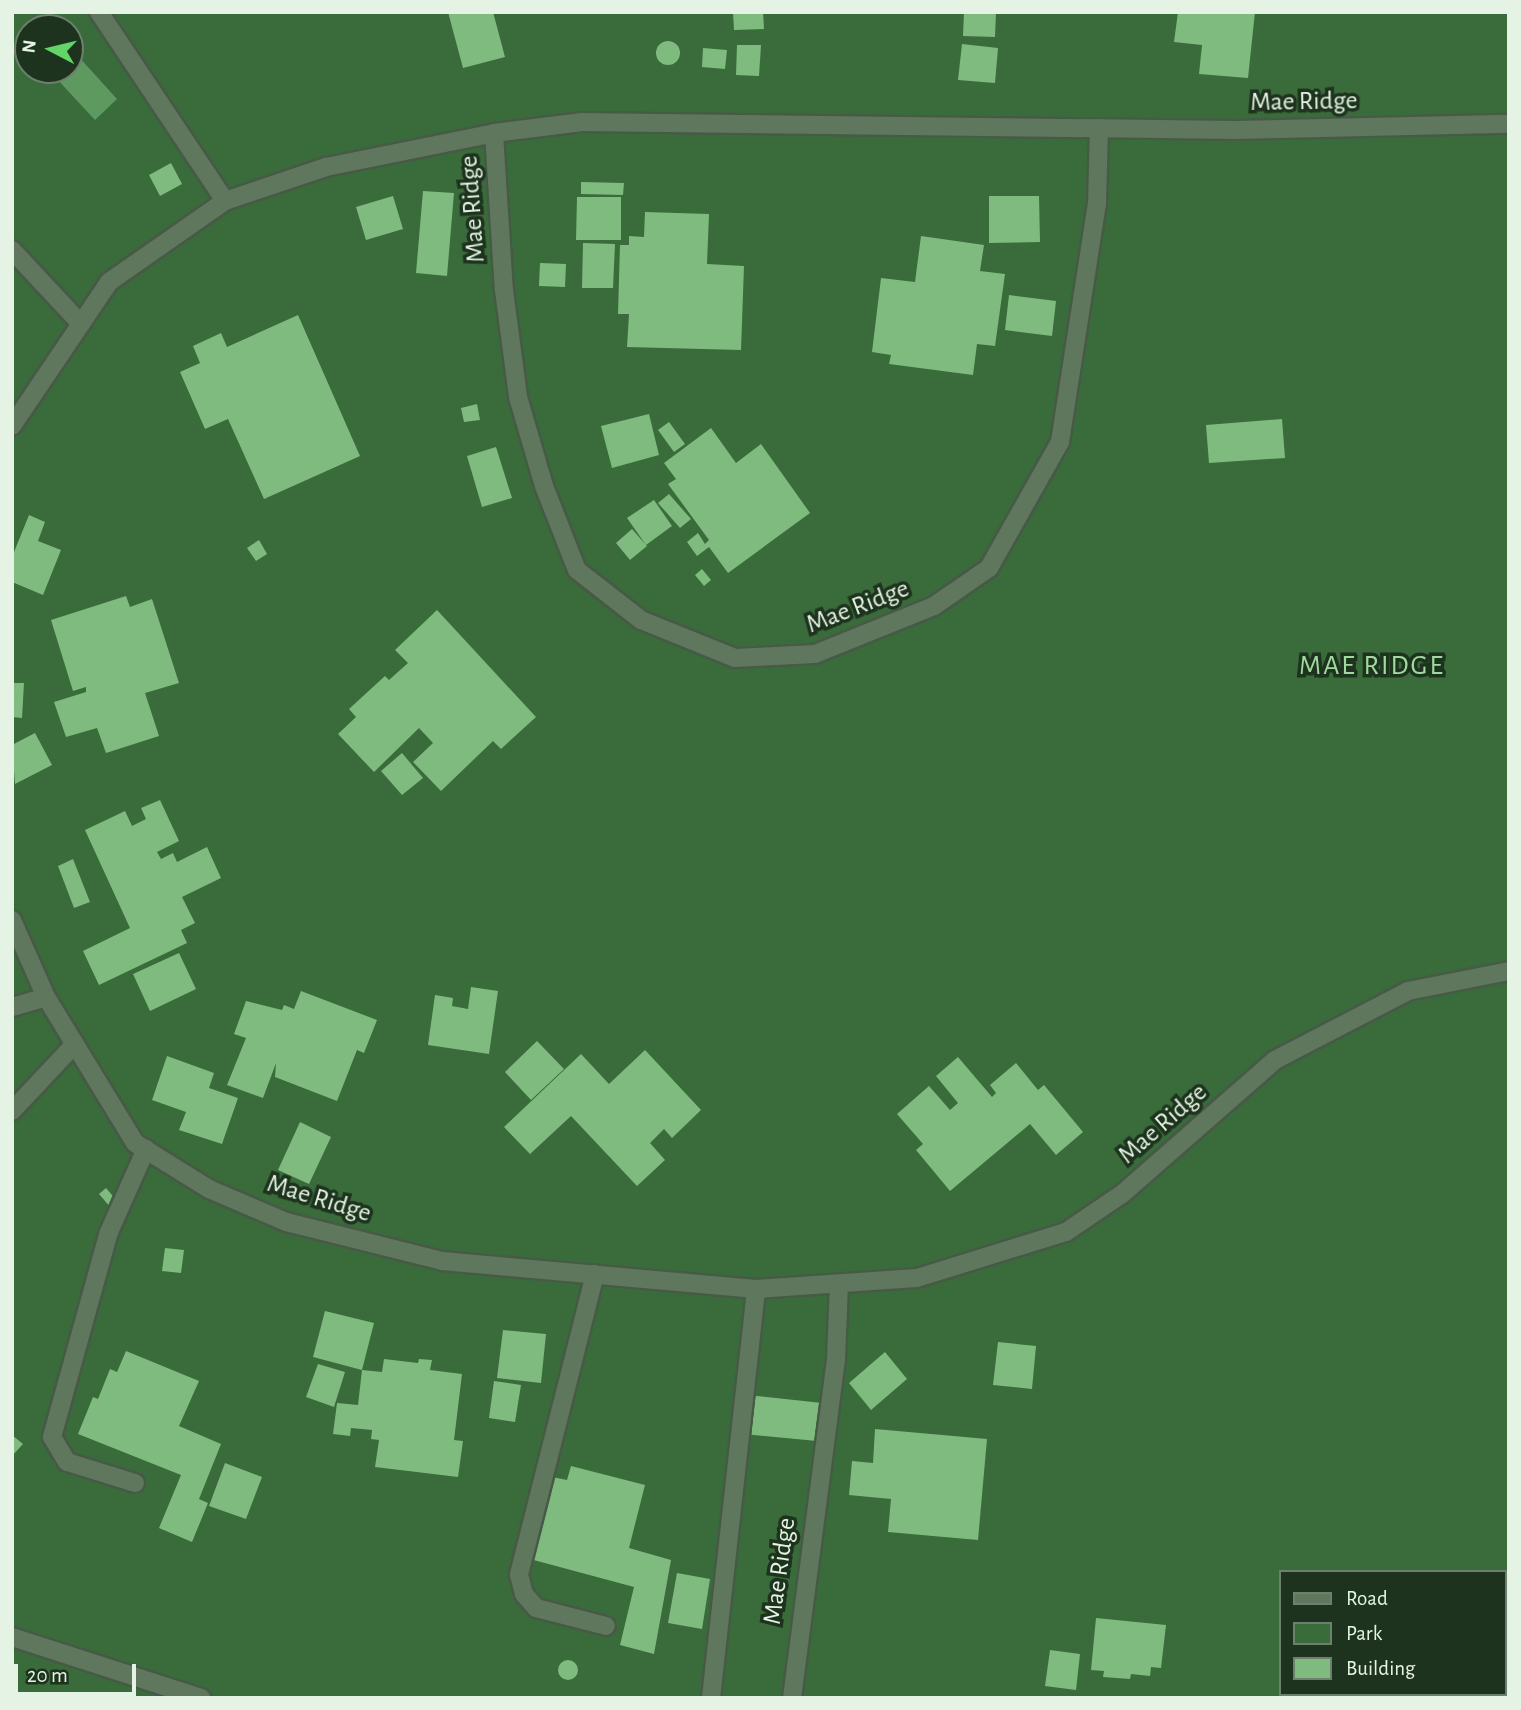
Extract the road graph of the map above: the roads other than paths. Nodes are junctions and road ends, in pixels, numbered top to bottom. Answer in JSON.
{"nodes":[{"id":1,"x":99,"y":12,"type":"edge"},
{"id":2,"x":1509,"y":124,"type":"edge"},
{"id":3,"x":1100,"y":128,"type":"junction"},
{"id":4,"x":494,"y":133,"type":"junction"},
{"id":5,"x":225,"y":201,"type":"junction"},
{"id":6,"x":12,"y":250,"type":"edge"},
{"id":7,"x":81,"y":324,"type":"junction"},
{"id":8,"x":12,"y":426,"type":"edge"},
{"id":9,"x":12,"y":920,"type":"edge"},
{"id":10,"x":1509,"y":971,"type":"edge"},
{"id":11,"x":46,"y":997,"type":"junction"},
{"id":12,"x":12,"y":1007,"type":"edge"},
{"id":13,"x":75,"y":1044,"type":"junction"},
{"id":14,"x":12,"y":1111,"type":"edge"},
{"id":15,"x":145,"y":1149,"type":"junction"},
{"id":16,"x":595,"y":1274,"type":"junction"},
{"id":17,"x":839,"y":1284,"type":"junction"},
{"id":18,"x":756,"y":1289,"type":"junction"},
{"id":19,"x":135,"y":1483,"type":"dead end"},
{"id":20,"x":606,"y":1626,"type":"dead end"},
{"id":21,"x":12,"y":1637,"type":"edge"},
{"id":22,"x":201,"y":1698,"type":"edge"},
{"id":23,"x":711,"y":1698,"type":"edge"},
{"id":24,"x":792,"y":1698,"type":"edge"}],
"edges":[{"from":1,"to":5,"type":"street"},
{"from":2,"to":3,"type":"street","name":"Mae Ridge"},
{"from":3,"to":4,"type":"street","name":"Mae Ridge"},
{"from":3,"to":4,"type":"street","name":"Mae Ridge"},
{"from":4,"to":5,"type":"street","name":"Mae Ridge"},
{"from":5,"to":7,"type":"street","name":"Mae Ridge"},
{"from":6,"to":7,"type":"street"},
{"from":7,"to":8,"type":"street","name":"Mae Ridge"},
{"from":9,"to":11,"type":"street","name":"Mae Ridge"},
{"from":10,"to":17,"type":"street","name":"Mae Ridge"},
{"from":11,"to":12,"type":"street"},
{"from":11,"to":13,"type":"street","name":"Mae Ridge"},
{"from":13,"to":14,"type":"street"},
{"from":13,"to":15,"type":"street","name":"Mae Ridge"},
{"from":15,"to":16,"type":"street","name":"Mae Ridge"},
{"from":15,"to":19,"type":"street"},
{"from":16,"to":18,"type":"street","name":"Mae Ridge"},
{"from":16,"to":20,"type":"street"},
{"from":17,"to":18,"type":"street","name":"Mae Ridge"},
{"from":17,"to":24,"type":"street","name":"Mae Ridge"},
{"from":18,"to":23,"type":"street","name":"Mae Ridge"},
{"from":21,"to":22,"type":"street"}]}
